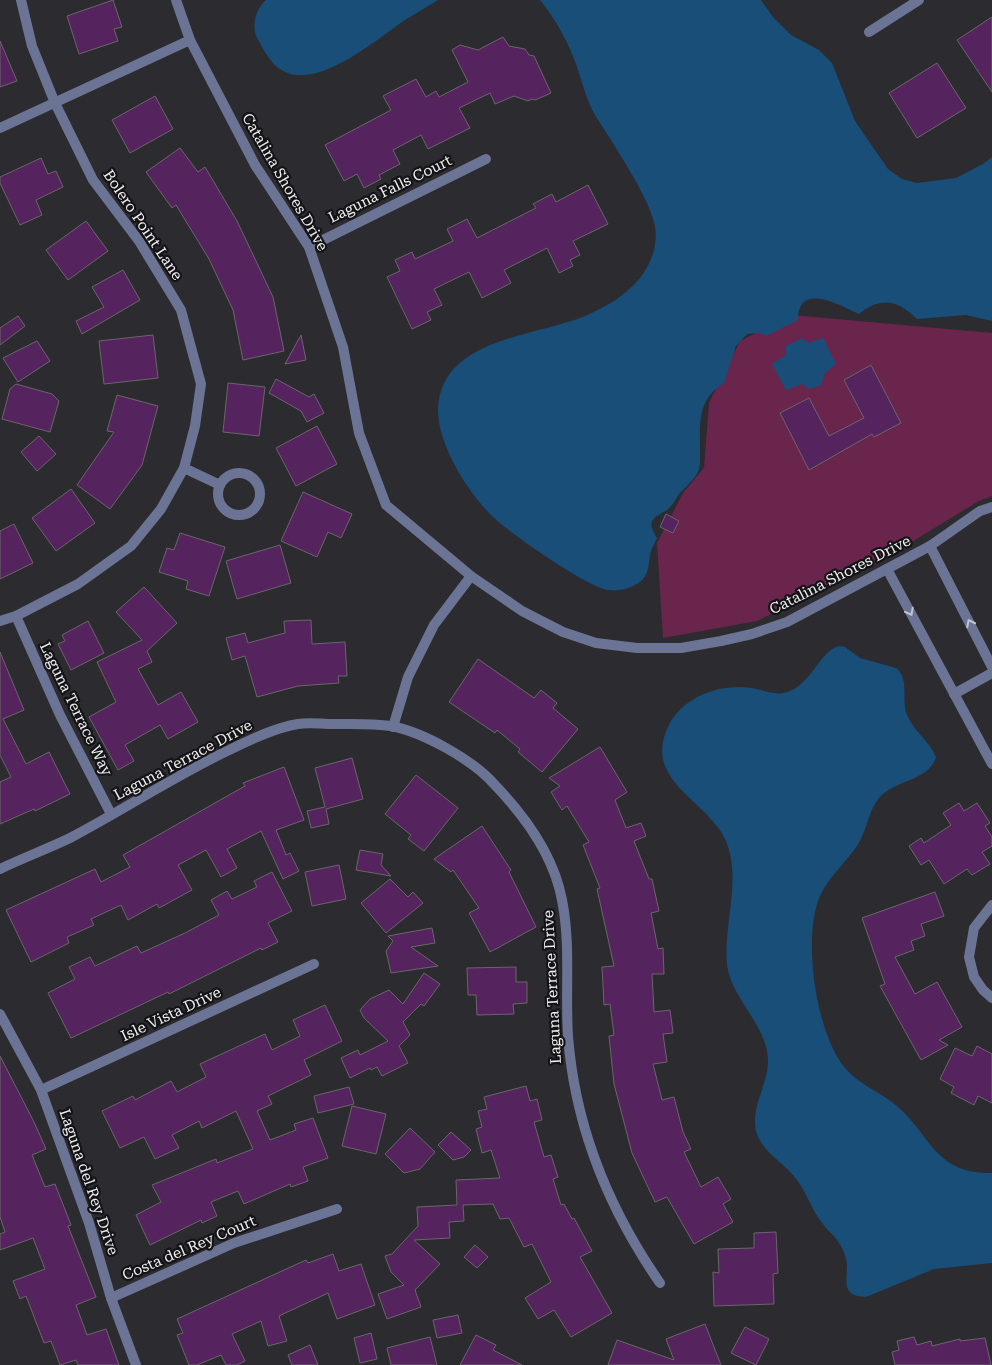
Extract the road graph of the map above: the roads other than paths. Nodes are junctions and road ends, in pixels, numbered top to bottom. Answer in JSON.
{"nodes":[{"id":1,"x":21,"y":0,"type":"edge"},
{"id":2,"x":176,"y":0,"type":"edge"},
{"id":3,"x":920,"y":0,"type":"edge"},
{"id":4,"x":869,"y":32,"type":"dead end"},
{"id":5,"x":190,"y":40,"type":"junction"},
{"id":6,"x":55,"y":104,"type":"junction"},
{"id":7,"x":0,"y":128,"type":"edge"},
{"id":8,"x":486,"y":158,"type":"dead end"},
{"id":9,"x":309,"y":247,"type":"junction"},
{"id":10,"x":184,"y":468,"type":"junction"},
{"id":11,"x":220,"y":485,"type":"junction"},
{"id":12,"x":992,"y":507,"type":"edge"},
{"id":13,"x":930,"y":546,"type":"junction"},
{"id":14,"x":887,"y":569,"type":"junction"},
{"id":15,"x":471,"y":576,"type":"junction"},
{"id":16,"x":16,"y":616,"type":"junction"},
{"id":17,"x":0,"y":621,"type":"edge"},
{"id":18,"x":992,"y":667,"type":"edge"},
{"id":19,"x":992,"y":673,"type":"edge"},
{"id":20,"x":954,"y":694,"type":"junction"},
{"id":21,"x":393,"y":726,"type":"junction"},
{"id":22,"x":992,"y":764,"type":"edge"},
{"id":23,"x":111,"y":814,"type":"junction"},
{"id":24,"x":0,"y":868,"type":"edge"},
{"id":25,"x":992,"y":905,"type":"edge"},
{"id":26,"x":314,"y":964,"type":"dead end"},
{"id":27,"x":992,"y":998,"type":"edge"},
{"id":28,"x":0,"y":1014,"type":"edge"},
{"id":29,"x":41,"y":1090,"type":"junction"},
{"id":30,"x":337,"y":1209,"type":"dead end"},
{"id":31,"x":660,"y":1282,"type":"dead end"},
{"id":32,"x":111,"y":1298,"type":"junction"},
{"id":33,"x":136,"y":1365,"type":"edge"}],
"edges":[{"from":1,"to":6,"type":"street","name":"Bolero Point Lane"},
{"from":2,"to":5,"type":"street","name":"Catalina Shores Drive"},
{"from":3,"to":4,"type":"street"},
{"from":5,"to":6,"type":"street"},
{"from":5,"to":9,"type":"street","name":"Catalina Shores Drive"},
{"from":6,"to":7,"type":"street"},
{"from":6,"to":10,"type":"street","name":"Bolero Point Lane"},
{"from":8,"to":9,"type":"street","name":"Laguna Falls Court"},
{"from":9,"to":15,"type":"street","name":"Catalina Shores Drive"},
{"from":10,"to":11,"type":"street"},
{"from":10,"to":16,"type":"street","name":"Bolero Point Lane"},
{"from":11,"to":11,"type":"street"},
{"from":12,"to":13,"type":"street","name":"Catalina Shores Drive"},
{"from":13,"to":14,"type":"street","name":"Catalina Shores Drive"},
{"from":18,"to":13,"type":"street","one_way":true},
{"from":14,"to":15,"type":"street","name":"Catalina Shores Drive"},
{"from":14,"to":20,"type":"street","one_way":true},
{"from":15,"to":21,"type":"street"},
{"from":16,"to":17,"type":"street","name":"Bolero Point Lane"},
{"from":16,"to":23,"type":"street","name":"Laguna Terrace Way"},
{"from":19,"to":20,"type":"street"},
{"from":20,"to":22,"type":"street"},
{"from":21,"to":23,"type":"street","name":"Laguna Terrace Drive"},
{"from":21,"to":31,"type":"street","name":"Laguna Terrace Drive"},
{"from":23,"to":24,"type":"street","name":"Laguna Terrace Drive"},
{"from":25,"to":27,"type":"street"},
{"from":26,"to":29,"type":"street","name":"Isle Vista Drive"},
{"from":28,"to":29,"type":"street","name":"Laguna del Rey Drive"},
{"from":29,"to":32,"type":"street","name":"Laguna del Rey Drive"},
{"from":30,"to":32,"type":"street","name":"Costa del Rey Court"},
{"from":32,"to":33,"type":"street","name":"Laguna del Rey Drive"}]}
